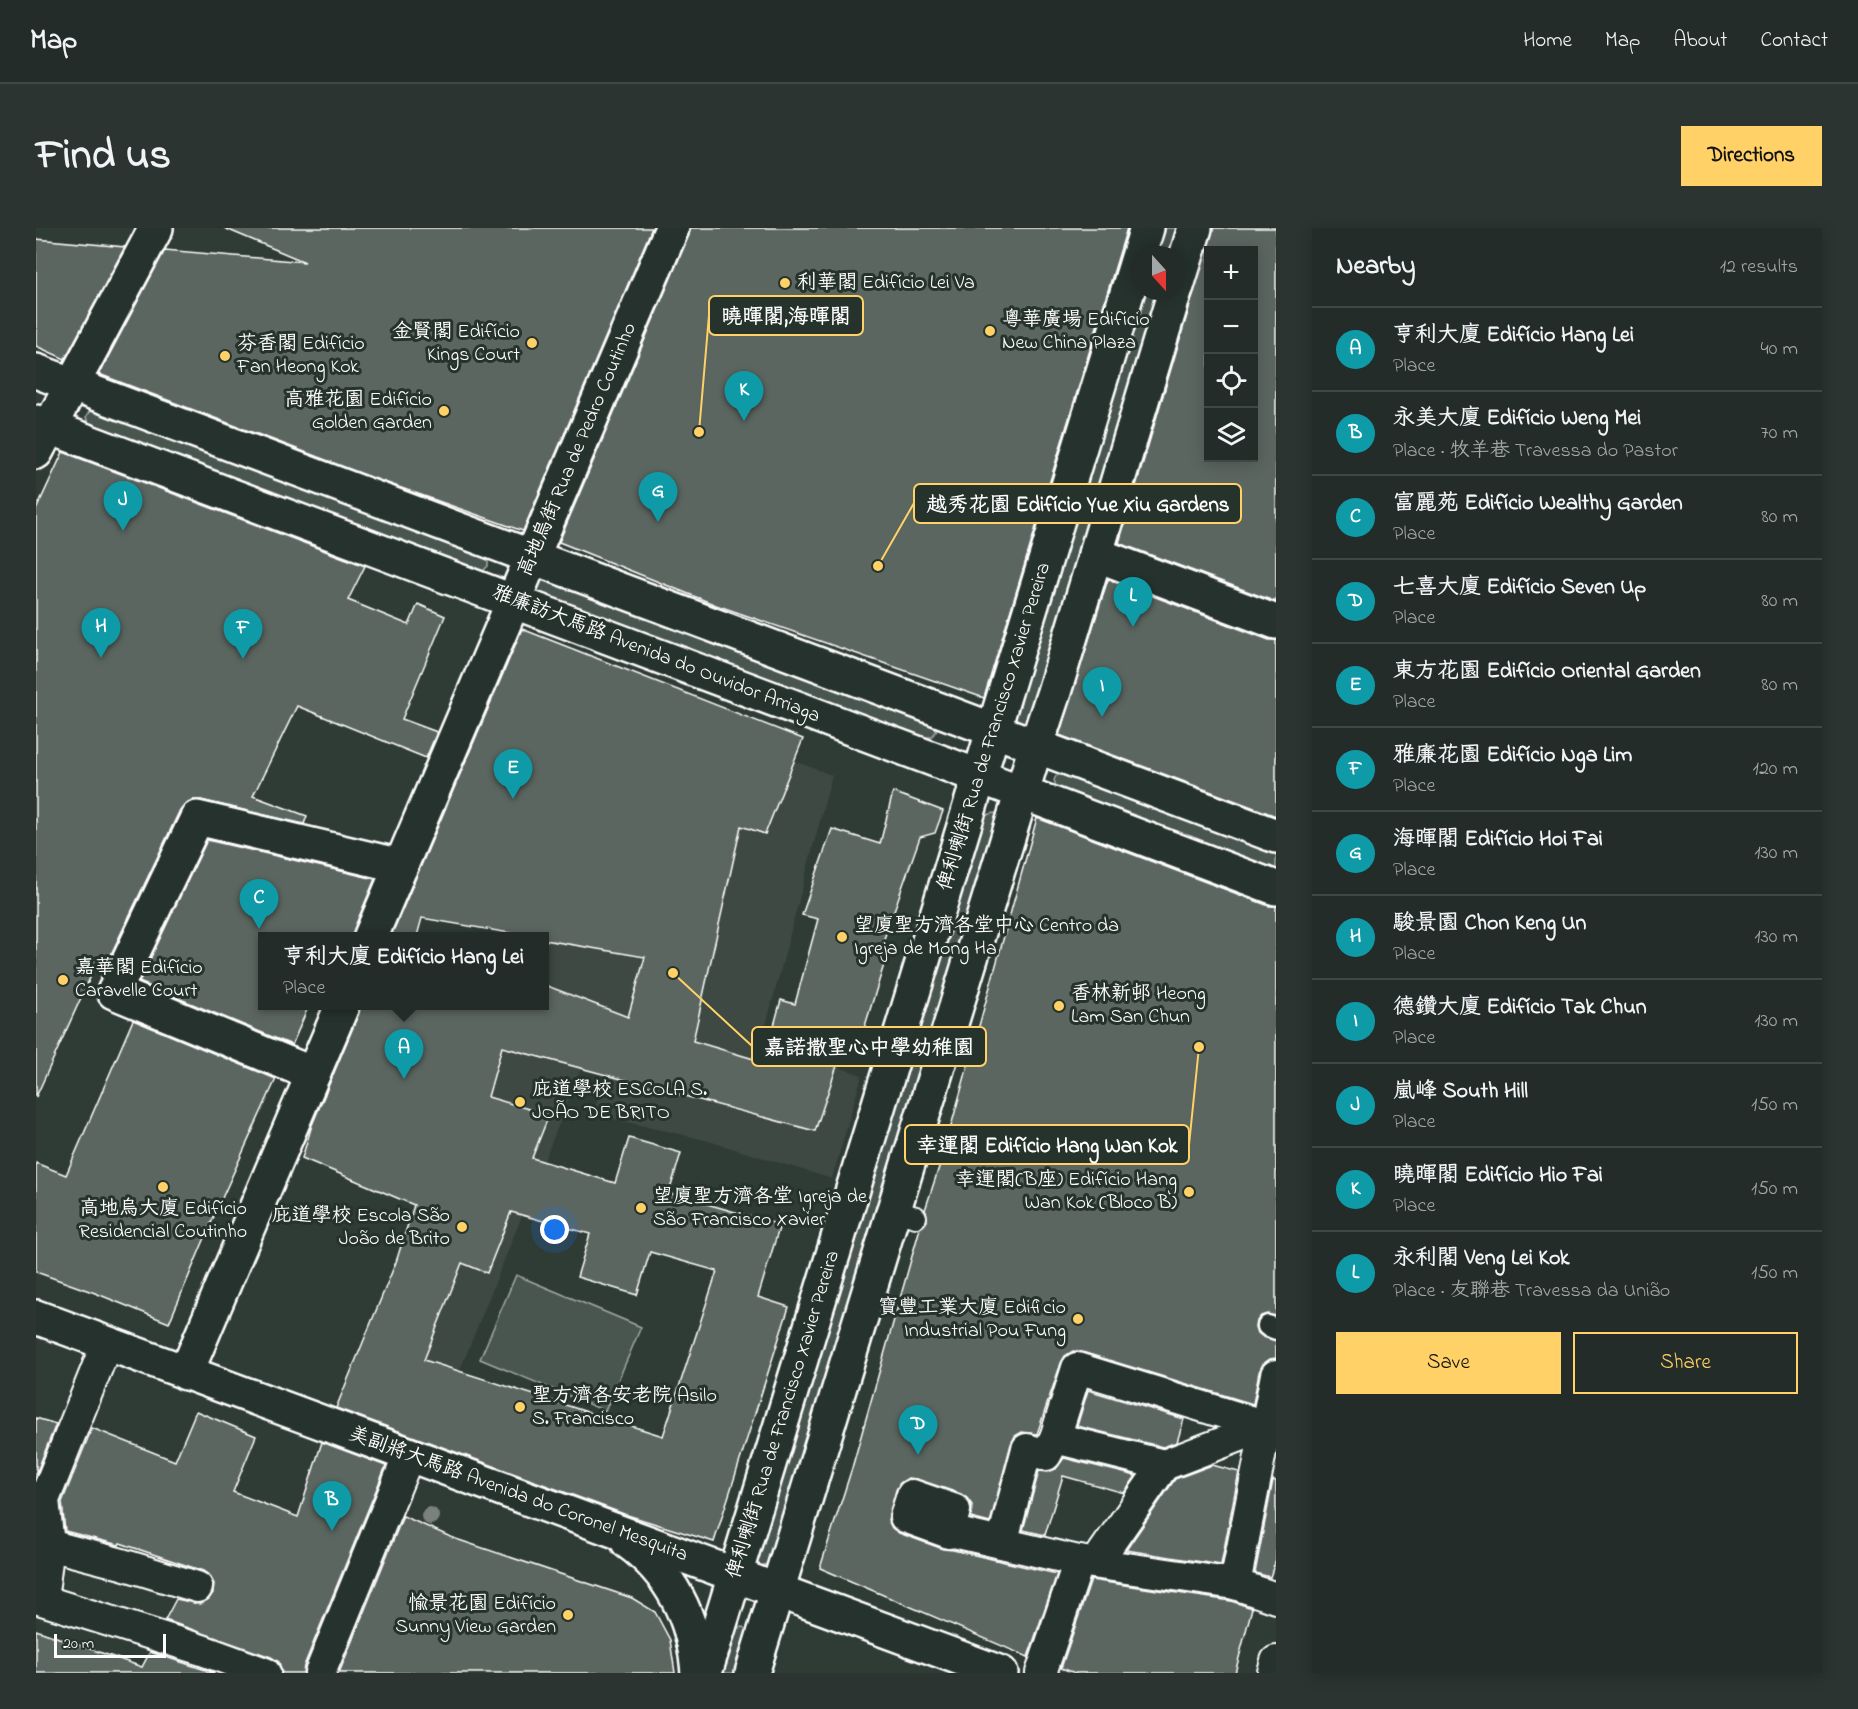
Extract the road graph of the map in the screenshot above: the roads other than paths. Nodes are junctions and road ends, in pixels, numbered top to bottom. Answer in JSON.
{"nodes":[{"id":1,"x":156,"y":228,"type":"edge"},
{"id":2,"x":672,"y":228,"type":"edge"},
{"id":3,"x":1147,"y":228,"type":"edge"},
{"id":4,"x":1195,"y":228,"type":"edge"},
{"id":5,"x":1186,"y":257,"type":"edge"},
{"id":6,"x":1172,"y":300,"type":"edge"},
{"id":7,"x":36,"y":371,"type":"edge"},
{"id":8,"x":72,"y":384,"type":"junction"},
{"id":9,"x":40,"y":434,"type":"edge"},
{"id":10,"x":1095,"y":554,"type":"junction"},
{"id":11,"x":532,"y":557,"type":"junction"},
{"id":12,"x":514,"y":601,"type":"junction"},
{"id":13,"x":1276,"y":622,"type":"edge"},
{"id":14,"x":994,"y":730,"type":"junction"},
{"id":15,"x":1036,"y":746,"type":"junction"},
{"id":16,"x":980,"y":776,"type":"junction"},
{"id":17,"x":1022,"y":792,"type":"junction"},
{"id":18,"x":1276,"y":836,"type":"edge"},
{"id":19,"x":401,"y":866,"type":"junction"},
{"id":20,"x":1276,"y":888,"type":"edge"},
{"id":21,"x":373,"y":932,"type":"edge"},
{"id":22,"x":340,"y":1010,"type":"edge"},
{"id":23,"x":313,"y":1074,"type":"junction"},
{"id":24,"x":36,"y":1317,"type":"edge"},
{"id":25,"x":107,"y":1343,"type":"junction"},
{"id":26,"x":186,"y":1373,"type":"junction"},
{"id":27,"x":1276,"y":1375,"type":"edge"},
{"id":28,"x":1266,"y":1426,"type":"junction"},
{"id":29,"x":1055,"y":1438,"type":"junction"},
{"id":30,"x":409,"y":1455,"type":"junction"},
{"id":31,"x":1164,"y":1465,"type":"junction"},
{"id":32,"x":595,"y":1523,"type":"junction"},
{"id":33,"x":950,"y":1531,"type":"dead end"},
{"id":34,"x":1002,"y":1543,"type":"junction"},
{"id":35,"x":49,"y":1545,"type":"junction"},
{"id":36,"x":1088,"y":1562,"type":"junction"},
{"id":37,"x":735,"y":1575,"type":"junction"},
{"id":38,"x":1235,"y":1584,"type":"junction"},
{"id":39,"x":197,"y":1587,"type":"dead end"},
{"id":40,"x":778,"y":1591,"type":"junction"},
{"id":41,"x":1276,"y":1598,"type":"edge"},
{"id":42,"x":1276,"y":1661,"type":"edge"},
{"id":43,"x":265,"y":1673,"type":"edge"},
{"id":44,"x":320,"y":1673,"type":"edge"},
{"id":45,"x":698,"y":1673,"type":"edge"},
{"id":46,"x":705,"y":1673,"type":"edge"},
{"id":47,"x":752,"y":1673,"type":"edge"},
{"id":48,"x":1001,"y":1673,"type":"edge"},
{"id":49,"x":1041,"y":1673,"type":"edge"},
{"id":50,"x":1276,"y":1673,"type":"edge"}],
"edges":[{"from":1,"to":8,"type":"street"},
{"from":2,"to":11,"type":"street","name":"高地烏街 Rua de Pedro Coutinho"},
{"from":3,"to":14,"type":"street","name":"俾利喇街 Rua de Francisco Xavier Pereira"},
{"from":4,"to":5,"type":"street"},
{"from":6,"to":10,"type":"street"},
{"from":7,"to":8,"type":"street"},
{"from":8,"to":9,"type":"street"},
{"from":8,"to":11,"type":"street"},
{"from":9,"to":12,"type":"street","name":"雅廉訪大馬路 Avenida do Ouvidor Arriaga"},
{"from":10,"to":13,"type":"street"},
{"from":10,"to":15,"type":"street"},
{"from":11,"to":12,"type":"street","name":"高地烏街 Rua de Pedro Coutinho"},
{"from":11,"to":14,"type":"street"},
{"from":12,"to":16,"type":"street","name":"雅廉訪大馬路 Avenida do Ouvidor Arriaga"},
{"from":12,"to":19,"type":"street","name":"高地烏街 Rua de Pedro Coutinho"},
{"from":14,"to":15,"type":"street"},
{"from":14,"to":16,"type":"street","name":"俾利喇街 Rua de Francisco Xavier Pereira"},
{"from":15,"to":17,"type":"street"},
{"from":15,"to":18,"type":"street"},
{"from":16,"to":17,"type":"street","name":"雅廉訪大馬路 Avenida do Ouvidor Arriaga"},
{"from":16,"to":37,"type":"street","name":"俾利喇街 Rua de Francisco Xavier Pereira"},
{"from":17,"to":20,"type":"street","name":"雅廉訪大馬路 Avenida do Ouvidor Arriaga"},
{"from":17,"to":40,"type":"street"},
{"from":19,"to":21,"type":"street","name":"高地烏街 Rua de Pedro Coutinho"},
{"from":19,"to":23,"type":"street"},
{"from":22,"to":23,"type":"street"},
{"from":23,"to":26,"type":"street"},
{"from":24,"to":25,"type":"street","name":"美副將大馬路 Avenida do Coronel Mesquita"},
{"from":25,"to":26,"type":"street","name":"美副將大馬路 Avenida do Coronel Mesquita"},
{"from":25,"to":35,"type":"street"},
{"from":26,"to":30,"type":"street","name":"美副將大馬路 Avenida do Coronel Mesquita"},
{"from":27,"to":28,"type":"street"},
{"from":28,"to":29,"type":"street"},
{"from":28,"to":31,"type":"street"},
{"from":28,"to":38,"type":"street"},
{"from":29,"to":31,"type":"street"},
{"from":29,"to":34,"type":"street"},
{"from":30,"to":32,"type":"street","name":"美副將大馬路 Avenida do Coronel Mesquita"},
{"from":30,"to":44,"type":"street"},
{"from":31,"to":36,"type":"street"},
{"from":32,"to":37,"type":"street","name":"美副將大馬路 Avenida do Coronel Mesquita"},
{"from":32,"to":45,"type":"street"},
{"from":33,"to":34,"type":"street"},
{"from":34,"to":36,"type":"street"},
{"from":35,"to":39,"type":"street"},
{"from":35,"to":43,"type":"street"},
{"from":36,"to":38,"type":"street"},
{"from":36,"to":49,"type":"street"},
{"from":37,"to":40,"type":"street","name":"美副將大馬路 Avenida do Coronel Mesquita"},
{"from":37,"to":46,"type":"street","name":"俾利喇街 Rua de Francisco Xavier Pereira"},
{"from":38,"to":41,"type":"street"},
{"from":40,"to":47,"type":"street"},
{"from":40,"to":48,"type":"street","name":"美副將大馬路 Avenida do Coronel Mesquita"},
{"from":42,"to":50,"type":"street"}]}
